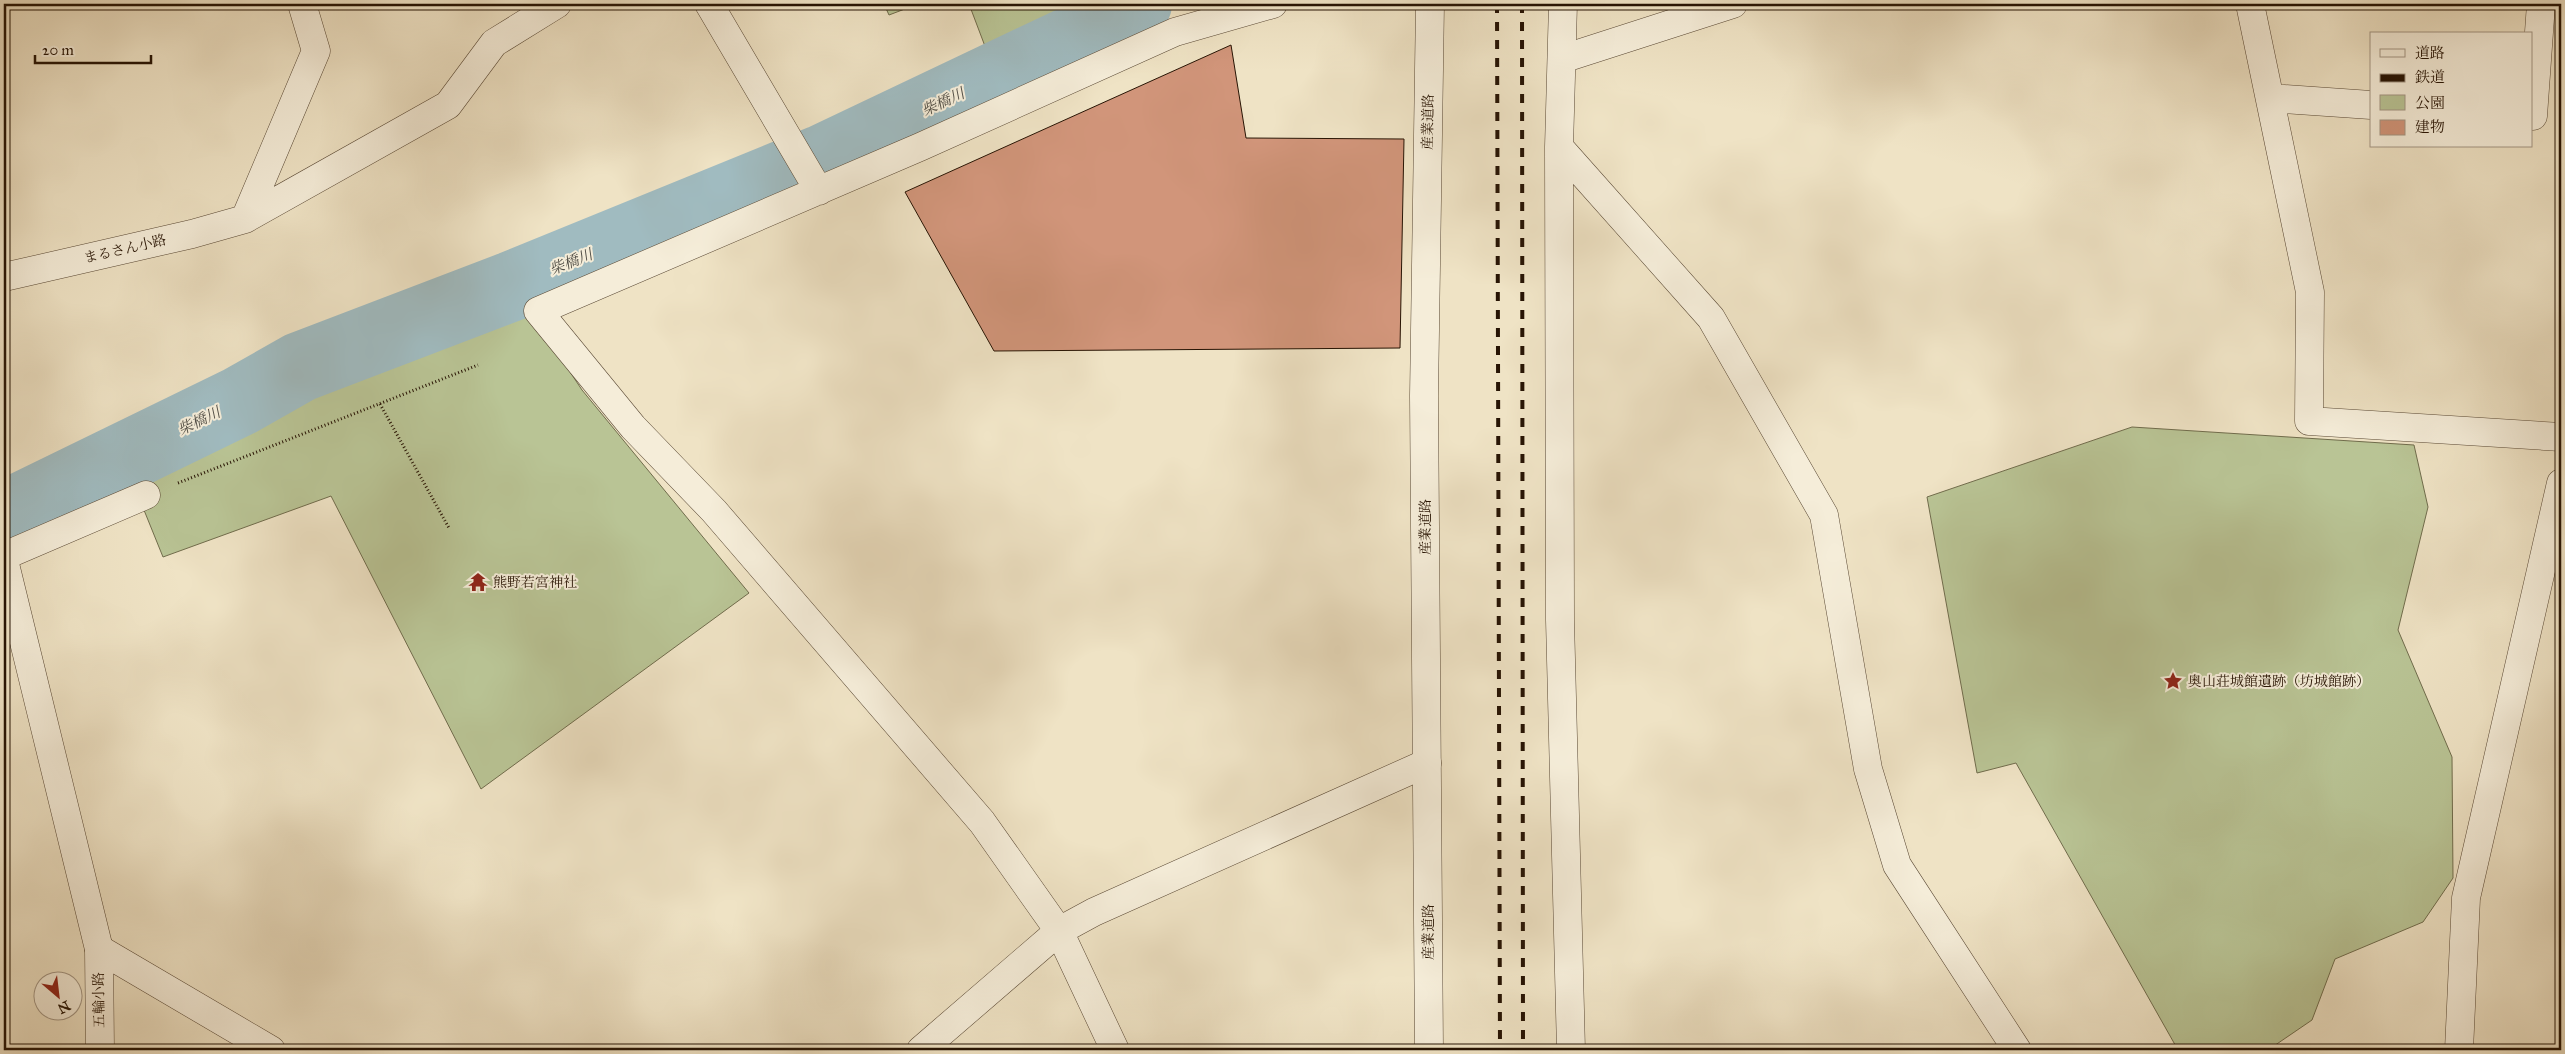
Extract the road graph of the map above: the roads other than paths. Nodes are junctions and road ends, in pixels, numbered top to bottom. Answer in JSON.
{"nodes":[{"id":1,"x":302,"y":4,"type":"edge"},
{"id":2,"x":557,"y":4,"type":"edge"},
{"id":3,"x":709,"y":4,"type":"edge"},
{"id":4,"x":1273,"y":4,"type":"edge"},
{"id":5,"x":1430,"y":4,"type":"edge"},
{"id":6,"x":1563,"y":4,"type":"edge"},
{"id":7,"x":1733,"y":4,"type":"edge"},
{"id":8,"x":2250,"y":4,"type":"edge"},
{"id":9,"x":2541,"y":4,"type":"edge"},
{"id":10,"x":1562,"y":59,"type":"junction"},
{"id":11,"x":2270,"y":98,"type":"junction"},
{"id":12,"x":2370,"y":105,"type":"edge"},
{"id":13,"x":2532,"y":116,"type":"edge"},
{"id":14,"x":1559,"y":147,"type":"junction"},
{"id":15,"x":820,"y":190,"type":"junction"},
{"id":16,"x":246,"y":219,"type":"junction"},
{"id":17,"x":4,"y":276,"type":"edge"},
{"id":18,"x":2561,"y":437,"type":"edge"},
{"id":19,"x":2561,"y":483,"type":"edge"},
{"id":20,"x":146,"y":495,"type":"road end"},
{"id":21,"x":4,"y":556,"type":"edge"},
{"id":22,"x":4,"y":560,"type":"edge"},
{"id":23,"x":8,"y":602,"type":"edge"},
{"id":24,"x":1427,"y":763,"type":"junction"},
{"id":25,"x":1059,"y":931,"type":"junction"},
{"id":26,"x":99,"y":949,"type":"junction"},
{"id":27,"x":100,"y":1050,"type":"edge"},
{"id":28,"x":271,"y":1050,"type":"edge"},
{"id":29,"x":921,"y":1050,"type":"edge"},
{"id":30,"x":1115,"y":1050,"type":"edge"},
{"id":31,"x":1429,"y":1050,"type":"edge"},
{"id":32,"x":1572,"y":1050,"type":"edge"},
{"id":33,"x":2017,"y":1050,"type":"edge"},
{"id":34,"x":2459,"y":1050,"type":"edge"}],
"edges":[{"from":1,"to":16,"type":"street"},
{"from":2,"to":16,"type":"street","name":"まるさん小路"},
{"from":3,"to":15,"type":"street"},
{"from":4,"to":15,"type":"street"},
{"from":5,"to":24,"type":"street","name":"産業道路"},
{"from":6,"to":10,"type":"street"},
{"from":7,"to":10,"type":"street"},
{"from":8,"to":11,"type":"street"},
{"from":9,"to":13,"type":"street"},
{"from":10,"to":14,"type":"street"},
{"from":11,"to":12,"type":"street"},
{"from":11,"to":18,"type":"street"},
{"from":14,"to":32,"type":"street"},
{"from":14,"to":33,"type":"street"},
{"from":15,"to":25,"type":"street"},
{"from":16,"to":17,"type":"street","name":"まるさん小路"},
{"from":19,"to":34,"type":"street"},
{"from":20,"to":21,"type":"street"},
{"from":22,"to":23,"type":"street","name":"五輪小路"},
{"from":23,"to":26,"type":"street","name":"五輪小路"},
{"from":24,"to":25,"type":"street"},
{"from":24,"to":31,"type":"street","name":"産業道路"},
{"from":25,"to":29,"type":"street"},
{"from":25,"to":30,"type":"street"},
{"from":26,"to":27,"type":"street","name":"五輪小路"},
{"from":26,"to":28,"type":"street"}]}
